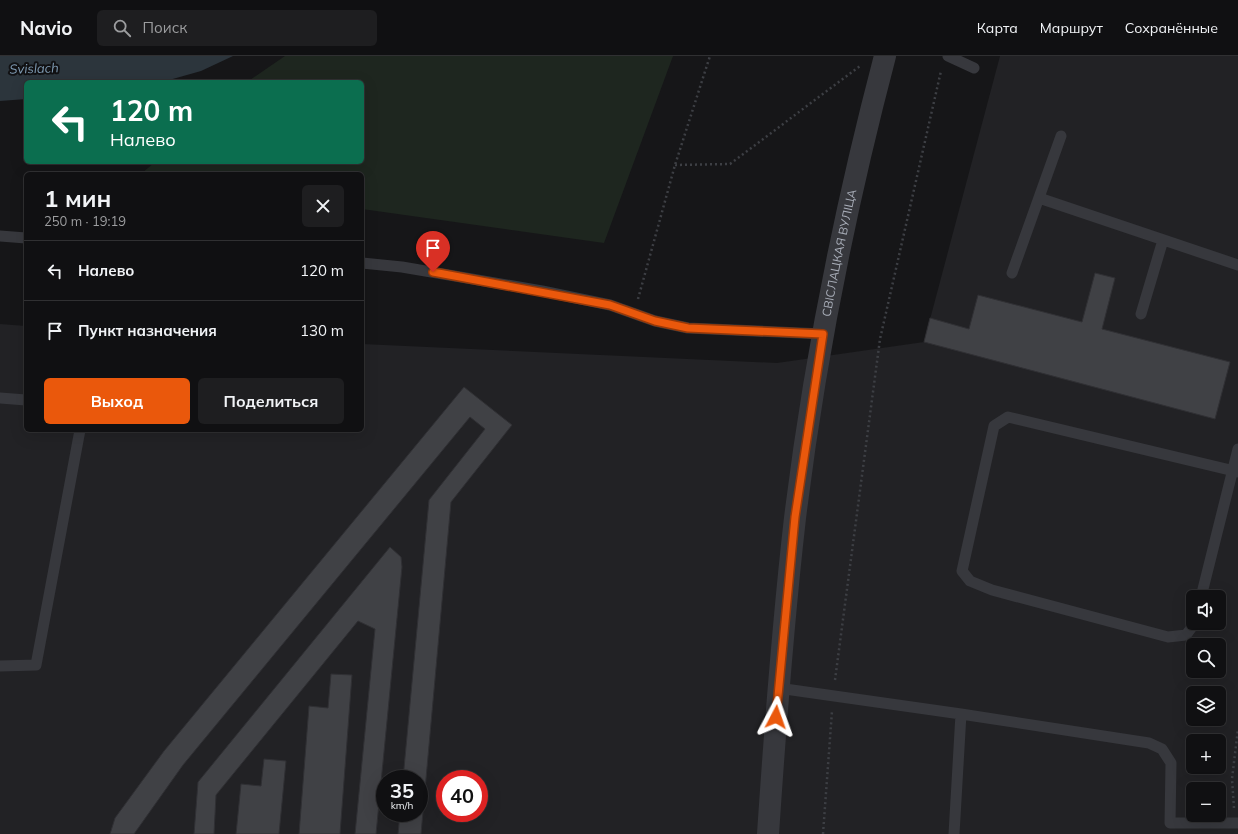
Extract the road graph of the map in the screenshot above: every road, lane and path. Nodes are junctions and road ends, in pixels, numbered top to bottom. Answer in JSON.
{"nodes":[{"id":1,"x":710,"y":56,"type":"edge"},
{"id":2,"x":885,"y":56,"type":"edge"},
{"id":3,"x":945,"y":60,"type":"edge"},
{"id":4,"x":862,"y":63,"type":"dead end"},
{"id":5,"x":974,"y":68,"type":"dead end"},
{"id":6,"x":1061,"y":136,"type":"dead end"},
{"id":7,"x":675,"y":165,"type":"junction"},
{"id":8,"x":1039,"y":198,"type":"junction"},
{"id":9,"x":0,"y":236,"type":"edge"},
{"id":10,"x":24,"y":238,"type":"edge"},
{"id":11,"x":1163,"y":240,"type":"junction"},
{"id":12,"x":364,"y":263,"type":"edge"},
{"id":13,"x":1238,"y":265,"type":"edge"},
{"id":14,"x":1012,"y":273,"type":"dead end"},
{"id":15,"x":634,"y":314,"type":"junction"},
{"id":16,"x":1141,"y":314,"type":"dead end"},
{"id":17,"x":823,"y":334,"type":"junction"},
{"id":18,"x":0,"y":398,"type":"edge"},
{"id":19,"x":24,"y":400,"type":"edge"},
{"id":20,"x":80,"y":432,"type":"edge"},
{"id":21,"x":1238,"y":449,"type":"edge"},
{"id":22,"x":1235,"y":471,"type":"edge"},
{"id":23,"x":1203,"y":590,"type":"edge"},
{"id":24,"x":1190,"y":630,"type":"edge"},
{"id":25,"x":0,"y":666,"type":"edge"},
{"id":26,"x":778,"y":688,"type":"junction"},
{"id":27,"x":833,"y":695,"type":"junction"},
{"id":28,"x":961,"y":714,"type":"junction"},
{"id":29,"x":1238,"y":729,"type":"edge"},
{"id":30,"x":1236,"y":824,"type":"edge"},
{"id":31,"x":1170,"y":829,"type":"edge"},
{"id":32,"x":768,"y":834,"type":"edge"},
{"id":33,"x":823,"y":834,"type":"edge"},
{"id":34,"x":954,"y":834,"type":"edge"}],
"edges":[{"from":1,"to":7,"type":"path"},
{"from":2,"to":17,"type":"street","name":"СВІСЛАЦКАЯ ВУЛІЦА"},
{"from":3,"to":5,"type":"lane"},
{"from":3,"to":27,"type":"path"},
{"from":4,"to":7,"type":"path"},
{"from":6,"to":8,"type":"lane"},
{"from":7,"to":15,"type":"path"},
{"from":8,"to":11,"type":"lane"},
{"from":8,"to":14,"type":"lane"},
{"from":9,"to":10,"type":"lane"},
{"from":11,"to":13,"type":"lane"},
{"from":11,"to":16,"type":"lane"},
{"from":12,"to":15,"type":"lane"},
{"from":15,"to":17,"type":"lane"},
{"from":17,"to":26,"type":"street","name":"СВІСЛАЦКАЯ ВУЛІЦА"},
{"from":18,"to":19,"type":"lane"},
{"from":20,"to":25,"type":"lane"},
{"from":21,"to":22,"type":"lane"},
{"from":22,"to":23,"type":"lane"},
{"from":22,"to":24,"type":"lane"},
{"from":26,"to":27,"type":"lane"},
{"from":26,"to":32,"type":"street","name":"СВІСЛАЦКАЯ ВУЛІЦА"},
{"from":27,"to":28,"type":"lane"},
{"from":27,"to":33,"type":"path"},
{"from":28,"to":31,"type":"lane"},
{"from":28,"to":34,"type":"lane"},
{"from":29,"to":30,"type":"path"},
{"from":30,"to":31,"type":"lane"}]}
